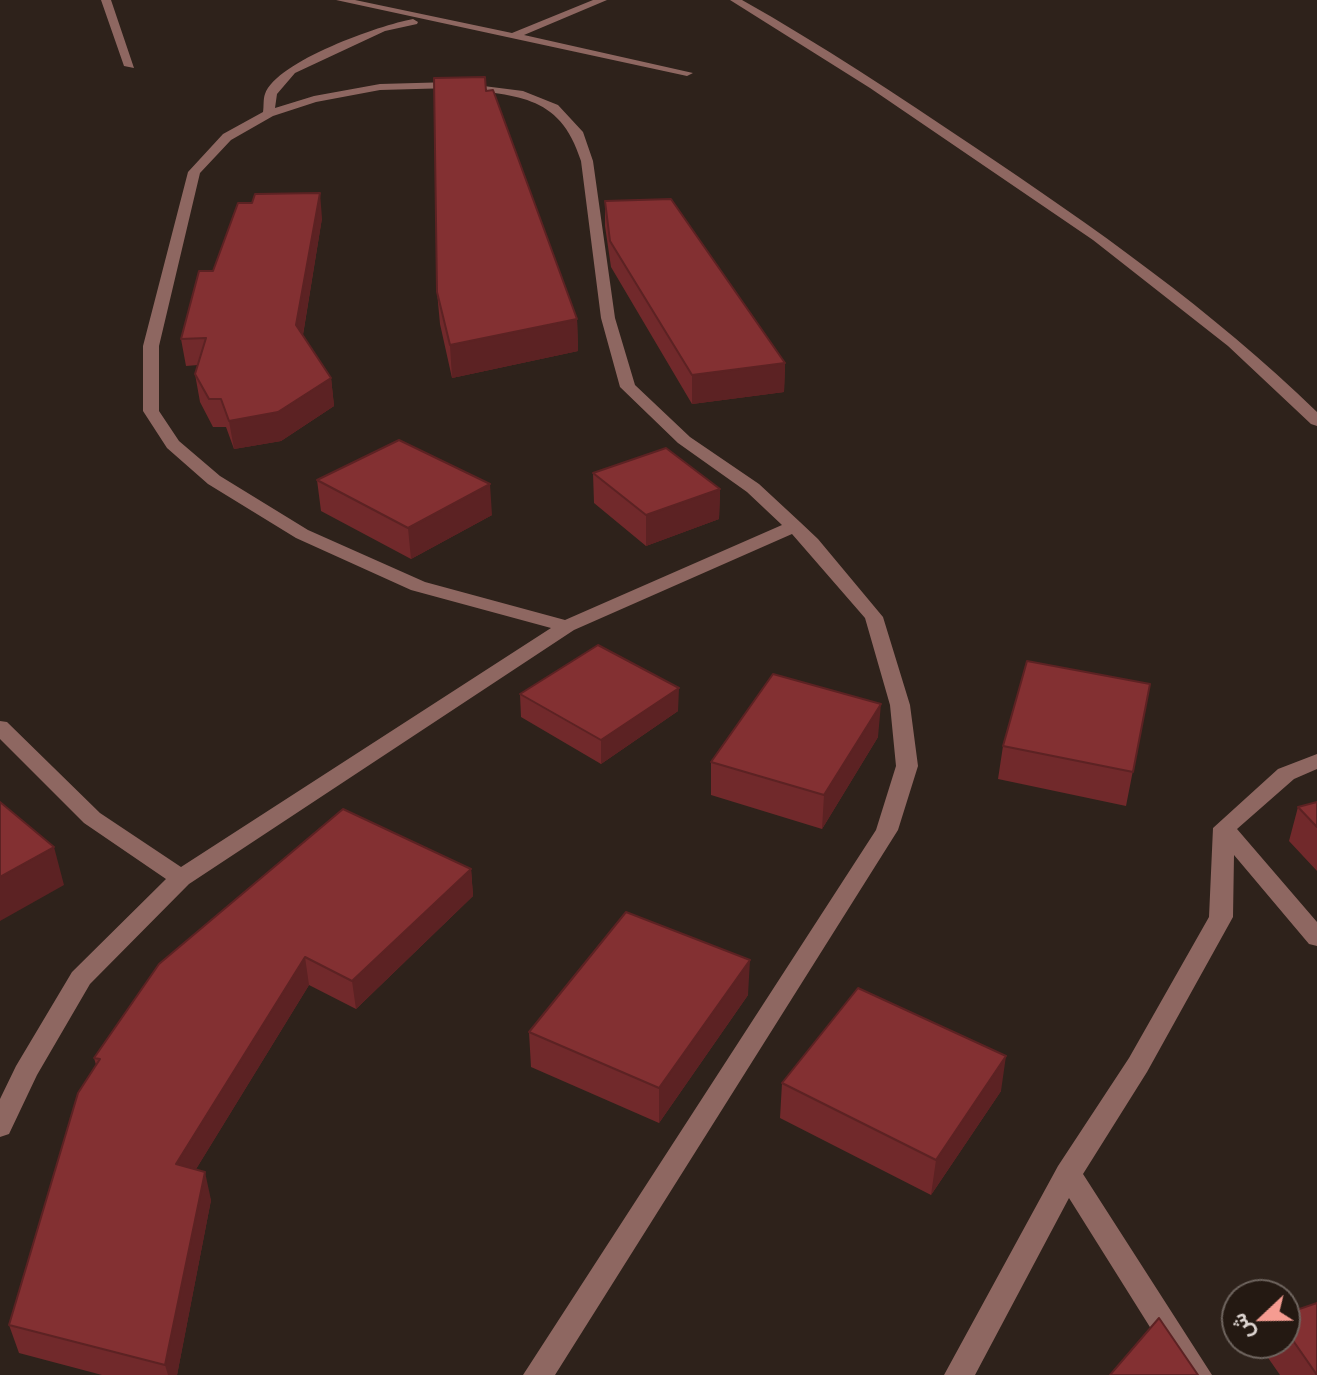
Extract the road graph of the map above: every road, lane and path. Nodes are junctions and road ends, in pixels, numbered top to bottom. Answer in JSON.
{"nodes":[{"id":1,"x":106,"y":0,"type":"edge"},
{"id":2,"x":341,"y":0,"type":"edge"},
{"id":3,"x":602,"y":0,"type":"edge"},
{"id":4,"x":735,"y":0,"type":"edge"},
{"id":5,"x":433,"y":19,"type":"junction"},
{"id":6,"x":513,"y":36,"type":"junction"},
{"id":7,"x":130,"y":66,"type":"dead end"},
{"id":8,"x":687,"y":73,"type":"dead end"},
{"id":9,"x":269,"y":114,"type":"junction"},
{"id":10,"x":1317,"y":421,"type":"edge"},
{"id":11,"x":794,"y":526,"type":"junction"},
{"id":12,"x":567,"y":626,"type":"junction"},
{"id":13,"x":0,"y":727,"type":"edge"},
{"id":14,"x":1317,"y":761,"type":"edge"},
{"id":15,"x":1224,"y":828,"type":"junction"},
{"id":16,"x":181,"y":878,"type":"junction"},
{"id":17,"x":1317,"y":938,"type":"edge"},
{"id":18,"x":0,"y":1127,"type":"edge"},
{"id":19,"x":1068,"y":1174,"type":"junction"},
{"id":20,"x":538,"y":1375,"type":"edge"},
{"id":21,"x":959,"y":1375,"type":"edge"},
{"id":22,"x":1197,"y":1375,"type":"edge"}],
"edges":[{"from":1,"to":7,"type":"street"},
{"from":2,"to":5,"type":"street"},
{"from":3,"to":6,"type":"street"},
{"from":4,"to":10,"type":"street"},
{"from":5,"to":6,"type":"street"},
{"from":5,"to":9,"type":"street"},
{"from":6,"to":8,"type":"street"},
{"from":9,"to":11,"type":"street"},
{"from":9,"to":12,"type":"street"},
{"from":11,"to":12,"type":"street"},
{"from":11,"to":20,"type":"street"},
{"from":12,"to":16,"type":"street"},
{"from":13,"to":16,"type":"street"},
{"from":14,"to":15,"type":"street"},
{"from":15,"to":17,"type":"street"},
{"from":15,"to":19,"type":"street"},
{"from":16,"to":18,"type":"street"},
{"from":19,"to":21,"type":"street"},
{"from":19,"to":22,"type":"street"}]}
